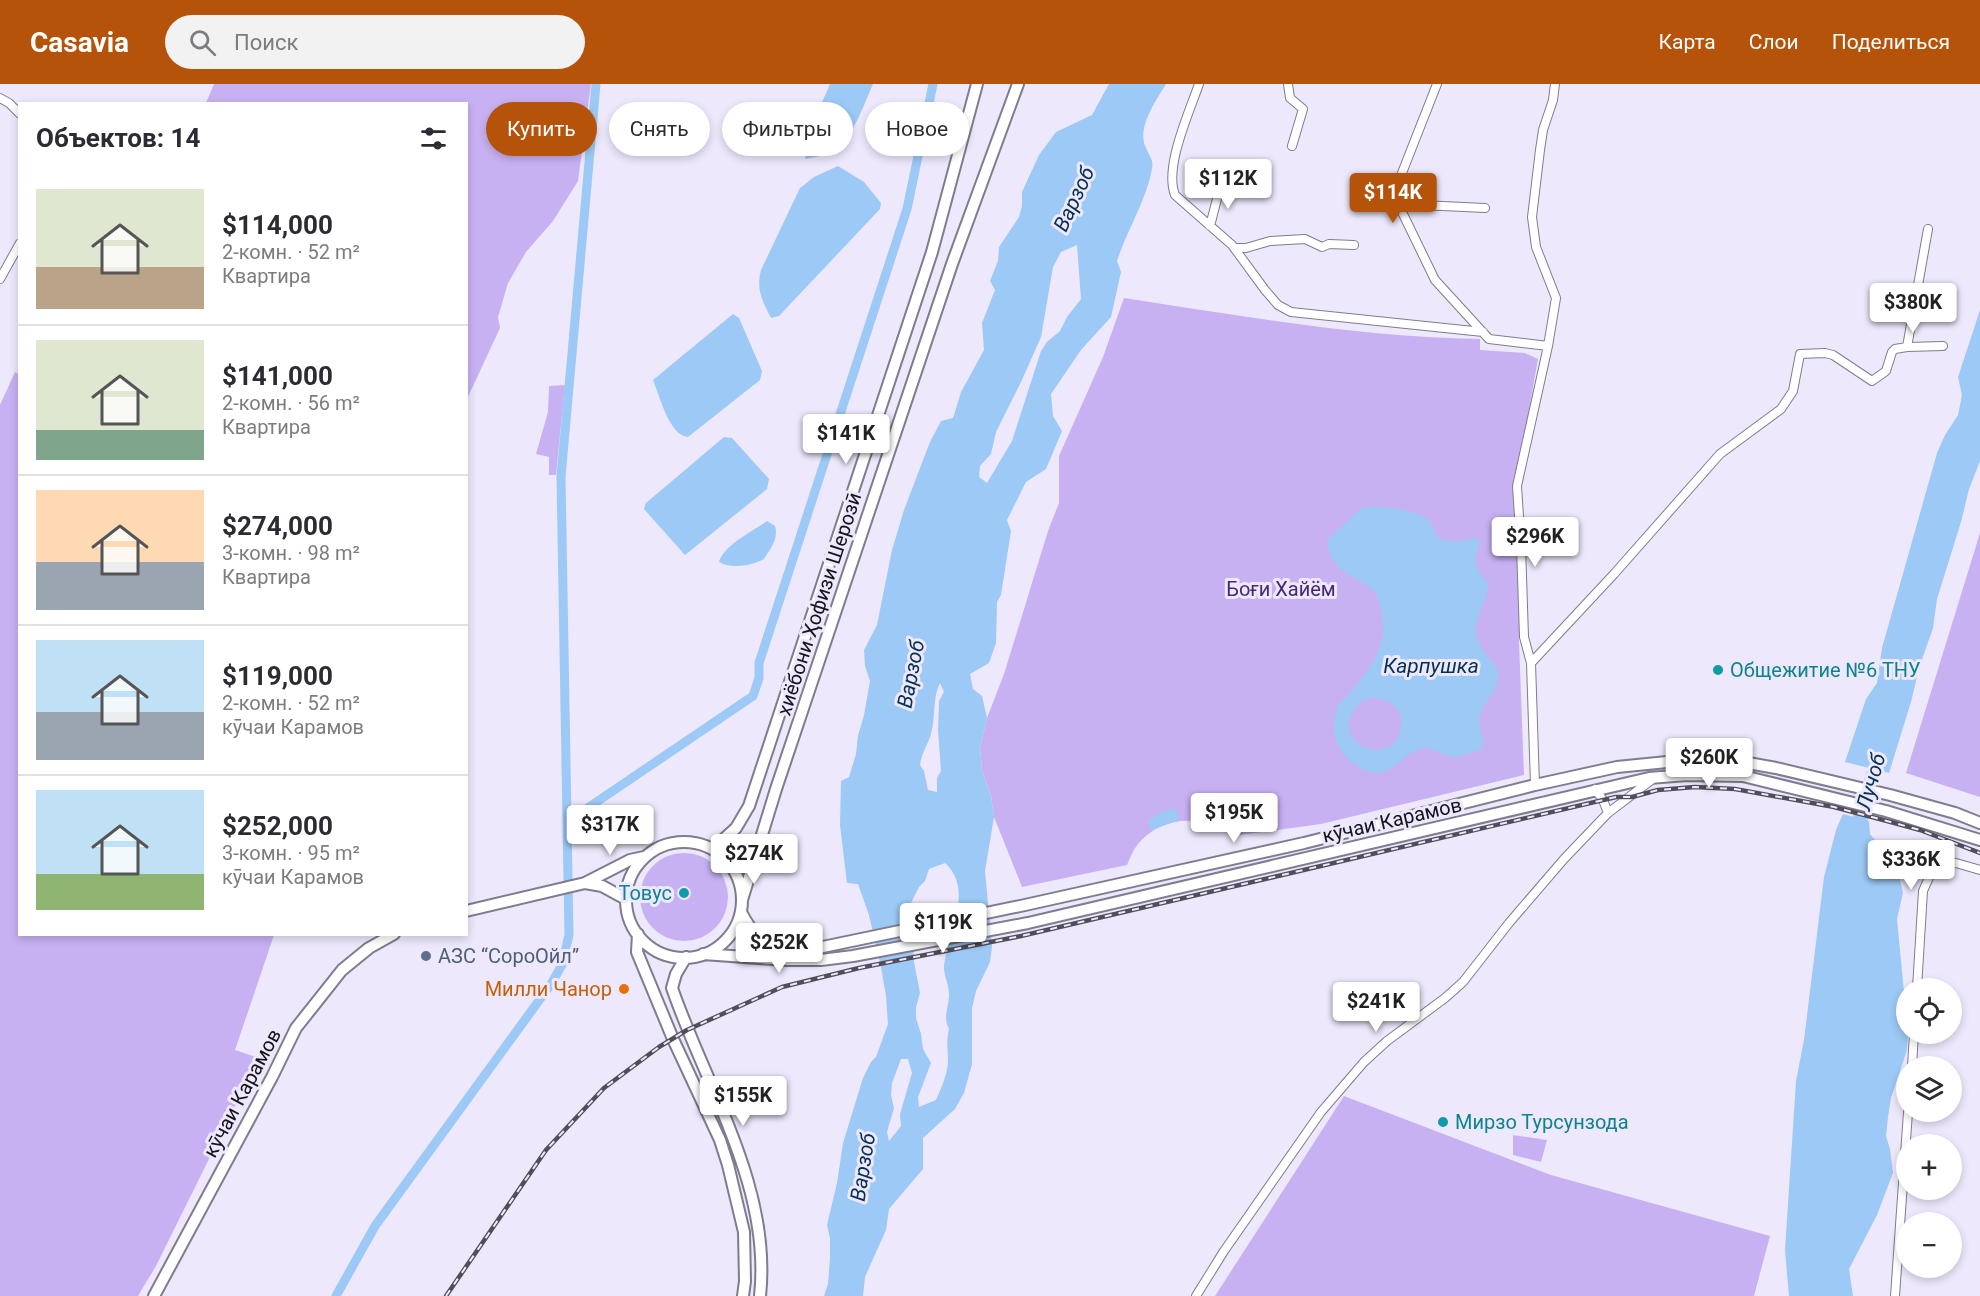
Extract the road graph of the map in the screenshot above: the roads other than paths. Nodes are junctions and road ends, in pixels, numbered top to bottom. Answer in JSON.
{"nodes":[{"id":1,"x":977,"y":84,"type":"edge"},
{"id":2,"x":1018,"y":84,"type":"edge"},
{"id":3,"x":1199,"y":84,"type":"edge"},
{"id":4,"x":1288,"y":84,"type":"edge"},
{"id":5,"x":1437,"y":84,"type":"edge"},
{"id":6,"x":1555,"y":84,"type":"edge"},
{"id":7,"x":0,"y":98,"type":"edge"},
{"id":8,"x":18,"y":112,"type":"edge"},
{"id":9,"x":1292,"y":146,"type":"dead end"},
{"id":10,"x":1223,"y":184,"type":"dead end"},
{"id":11,"x":1399,"y":204,"type":"junction"},
{"id":12,"x":1485,"y":208,"type":"dead end"},
{"id":13,"x":1210,"y":226,"type":"junction"},
{"id":14,"x":1928,"y":229,"type":"dead end"},
{"id":15,"x":1354,"y":244,"type":"dead end"},
{"id":16,"x":18,"y":247,"type":"edge"},
{"id":17,"x":1235,"y":248,"type":"junction"},
{"id":18,"x":0,"y":279,"type":"edge"},
{"id":19,"x":1484,"y":332,"type":"junction"},
{"id":20,"x":1548,"y":346,"type":"junction"},
{"id":21,"x":1943,"y":346,"type":"dead end"},
{"id":22,"x":1907,"y":347,"type":"junction"},
{"id":23,"x":1531,"y":663,"type":"junction"},
{"id":24,"x":1656,"y":777,"type":"junction"},
{"id":25,"x":1535,"y":785,"type":"junction"},
{"id":26,"x":1595,"y":789,"type":"junction"},
{"id":27,"x":1449,"y":808,"type":"junction"},
{"id":28,"x":1608,"y":813,"type":"junction"},
{"id":29,"x":1980,"y":822,"type":"edge"},
{"id":30,"x":1453,"y":824,"type":"junction"},
{"id":31,"x":1980,"y":840,"type":"edge"},
{"id":32,"x":713,"y":849,"type":"junction"},
{"id":33,"x":644,"y":857,"type":"junction"},
{"id":34,"x":1980,"y":870,"type":"edge"},
{"id":35,"x":585,"y":883,"type":"junction"},
{"id":36,"x":626,"y":899,"type":"junction"},
{"id":37,"x":742,"y":900,"type":"junction"},
{"id":38,"x":468,"y":910,"type":"edge"},
{"id":39,"x":741,"y":912,"type":"junction"},
{"id":40,"x":638,"y":934,"type":"junction"},
{"id":41,"x":390,"y":936,"type":"edge"},
{"id":42,"x":703,"y":954,"type":"junction"},
{"id":43,"x":686,"y":957,"type":"junction"},
{"id":44,"x":1918,"y":978,"type":"edge"},
{"id":45,"x":1907,"y":1122,"type":"edge"},
{"id":46,"x":154,"y":1296,"type":"edge"},
{"id":47,"x":743,"y":1296,"type":"edge"},
{"id":48,"x":760,"y":1296,"type":"edge"},
{"id":49,"x":1196,"y":1296,"type":"edge"},
{"id":50,"x":1895,"y":1296,"type":"edge"}],
"edges":[{"from":1,"to":32,"type":"main road","name":"хиёбони Ҳофизи Шерозӣ"},
{"from":2,"to":37,"type":"main road","name":"хиёбони Ҳофизи Шерозӣ"},
{"from":3,"to":13,"type":"street"},
{"from":4,"to":9,"type":"street"},
{"from":5,"to":11,"type":"street"},
{"from":6,"to":20,"type":"street"},
{"from":7,"to":8,"type":"street"},
{"from":10,"to":13,"type":"street"},
{"from":11,"to":12,"type":"street"},
{"from":11,"to":19,"type":"street"},
{"from":13,"to":17,"type":"street"},
{"from":14,"to":22,"type":"street"},
{"from":15,"to":17,"type":"street"},
{"from":16,"to":18,"type":"street"},
{"from":17,"to":19,"type":"street"},
{"from":19,"to":20,"type":"street"},
{"from":20,"to":23,"type":"street"},
{"from":21,"to":22,"type":"street"},
{"from":22,"to":23,"type":"street"},
{"from":23,"to":25,"type":"street"},
{"from":24,"to":26,"type":"main road","name":"кӯчаи Карамов"},
{"from":24,"to":28,"type":"street"},
{"from":24,"to":31,"type":"main road","name":"кӯчаи Карамов"},
{"from":25,"to":27,"type":"main road","name":"кӯчаи Карамов"},
{"from":25,"to":29,"type":"main road","name":"кӯчаи Карамов"},
{"from":26,"to":28,"type":"street"},
{"from":26,"to":30,"type":"main road","name":"кӯчаи Карамов"},
{"from":27,"to":30,"type":"main road"},
{"from":27,"to":39,"type":"main road","name":"кӯчаи Карамов"},
{"from":28,"to":49,"type":"street"},
{"from":30,"to":42,"type":"main road","name":"кӯчаи Карамов"},
{"from":32,"to":33,"type":"main road"},
{"from":32,"to":37,"type":"main road","name":"хиёбони Ҳофизи Шерозӣ"},
{"from":33,"to":35,"type":"main road"},
{"from":33,"to":36,"type":"main road"},
{"from":34,"to":44,"type":"street"},
{"from":35,"to":36,"type":"main road"},
{"from":35,"to":38,"type":"main road"},
{"from":36,"to":40,"type":"main road"},
{"from":37,"to":39,"type":"main road","name":"хиёбони Ҳофизи Шерозӣ"},
{"from":39,"to":42,"type":"main road","name":"хиёбони Ҳофизи Шерозӣ"},
{"from":40,"to":43,"type":"main road","name":"хиёбони Ҳофизи Шерозӣ"},
{"from":40,"to":47,"type":"main road"},
{"from":41,"to":46,"type":"main road","name":"кӯчаи Карамов"},
{"from":42,"to":43,"type":"main road","name":"хиёбони Ҳофизи Шерозӣ"},
{"from":43,"to":48,"type":"main road"},
{"from":45,"to":50,"type":"street"}]}
